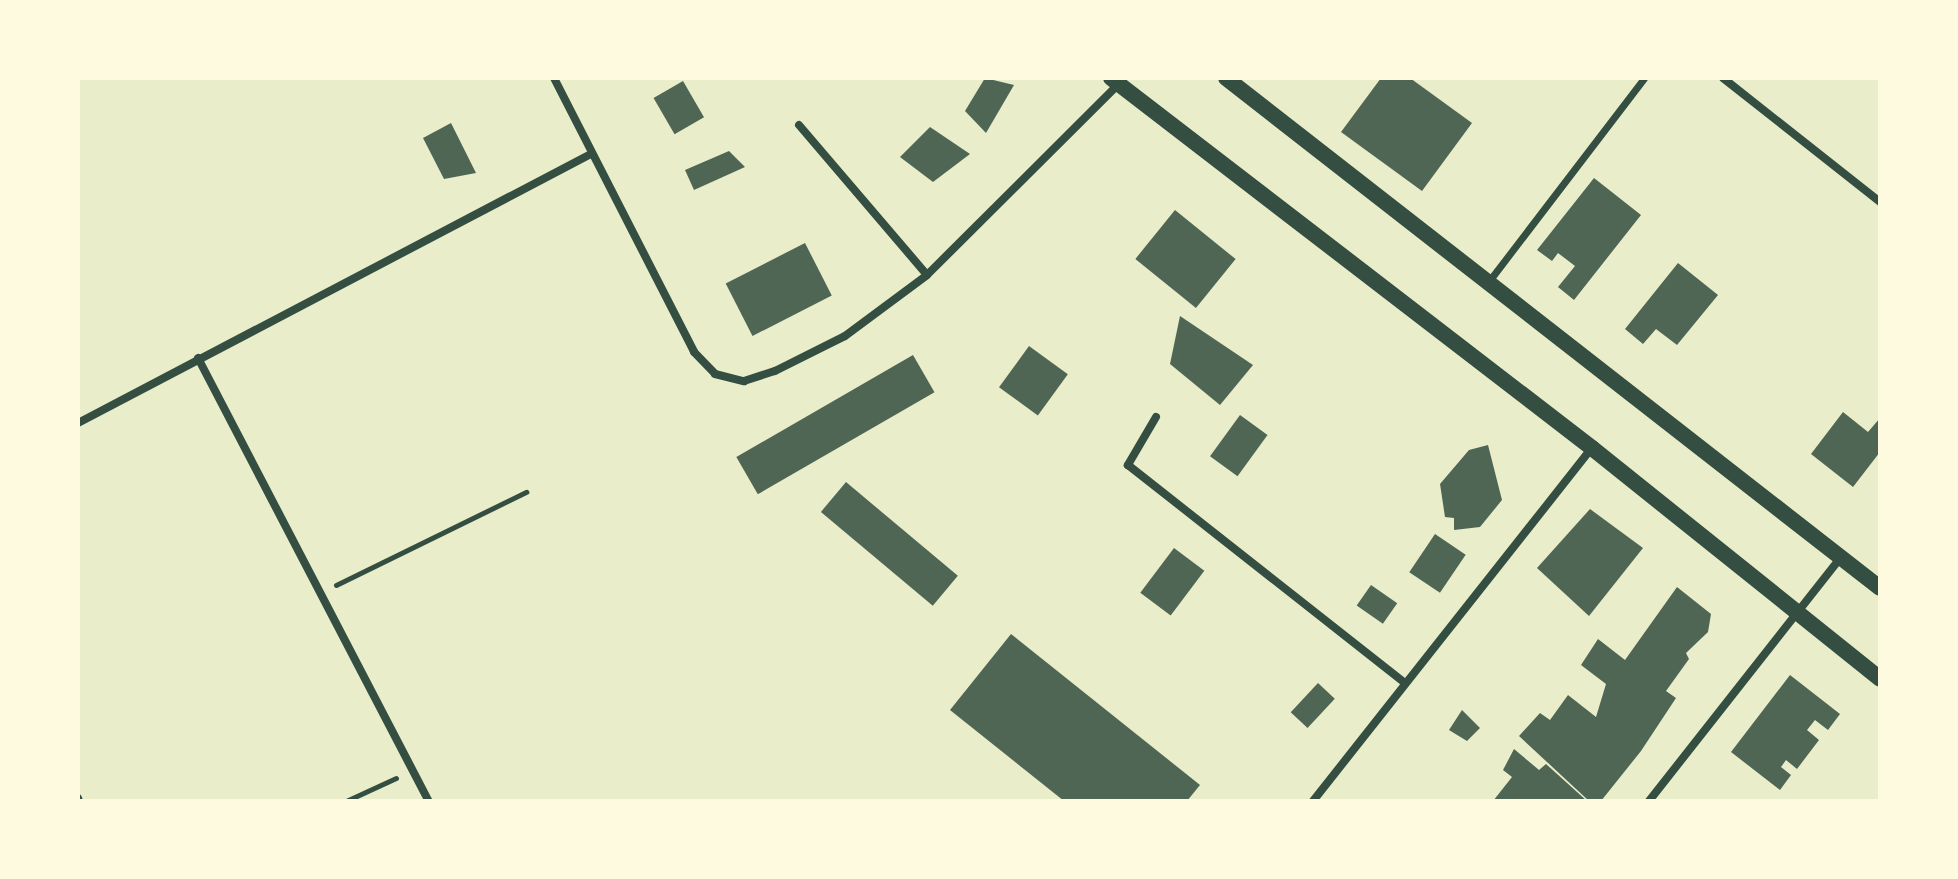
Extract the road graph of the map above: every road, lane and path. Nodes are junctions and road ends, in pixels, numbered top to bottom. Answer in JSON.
{"nodes":[{"id":1,"x":554,"y":78,"type":"edge"},
{"id":2,"x":1226,"y":78,"type":"edge"},
{"id":3,"x":1644,"y":78,"type":"edge"},
{"id":4,"x":1723,"y":78,"type":"edge"},
{"id":5,"x":1118,"y":80,"type":"edge"},
{"id":6,"x":799,"y":125,"type":"dead end"},
{"id":7,"x":589,"y":155,"type":"junction"},
{"id":8,"x":1880,"y":202,"type":"edge"},
{"id":9,"x":927,"y":275,"type":"junction"},
{"id":10,"x":1488,"y":282,"type":"junction"},
{"id":11,"x":198,"y":358,"type":"junction"},
{"id":12,"x":1156,"y":417,"type":"dead end"},
{"id":13,"x":78,"y":423,"type":"edge"},
{"id":14,"x":1592,"y":448,"type":"junction"},
{"id":15,"x":526,"y":492,"type":"dead end"},
{"id":16,"x":1840,"y":558,"type":"junction"},
{"id":17,"x":1880,"y":588,"type":"edge"},
{"id":18,"x":320,"y":592,"type":"junction"},
{"id":19,"x":1798,"y":613,"type":"junction"},
{"id":20,"x":1880,"y":679,"type":"edge"},
{"id":21,"x":1404,"y":682,"type":"junction"},
{"id":22,"x":413,"y":770,"type":"junction"},
{"id":23,"x":346,"y":801,"type":"edge"},
{"id":24,"x":429,"y":801,"type":"edge"},
{"id":25,"x":1313,"y":801,"type":"edge"},
{"id":26,"x":1649,"y":801,"type":"edge"}],
"edges":[{"from":1,"to":7,"type":"street"},
{"from":2,"to":10,"type":"main road"},
{"from":3,"to":10,"type":"street"},
{"from":4,"to":8,"type":"street"},
{"from":5,"to":9,"type":"street"},
{"from":5,"to":14,"type":"main road"},
{"from":6,"to":9,"type":"street"},
{"from":7,"to":9,"type":"street"},
{"from":7,"to":11,"type":"street"},
{"from":10,"to":16,"type":"main road"},
{"from":11,"to":13,"type":"street"},
{"from":11,"to":18,"type":"street"},
{"from":12,"to":21,"type":"street"},
{"from":14,"to":19,"type":"main road"},
{"from":14,"to":21,"type":"street"},
{"from":15,"to":18,"type":"path"},
{"from":16,"to":17,"type":"main road"},
{"from":16,"to":19,"type":"street"},
{"from":18,"to":22,"type":"street"},
{"from":19,"to":20,"type":"main road"},
{"from":19,"to":26,"type":"street"},
{"from":21,"to":25,"type":"street"},
{"from":22,"to":23,"type":"path"},
{"from":22,"to":24,"type":"street"}]}
